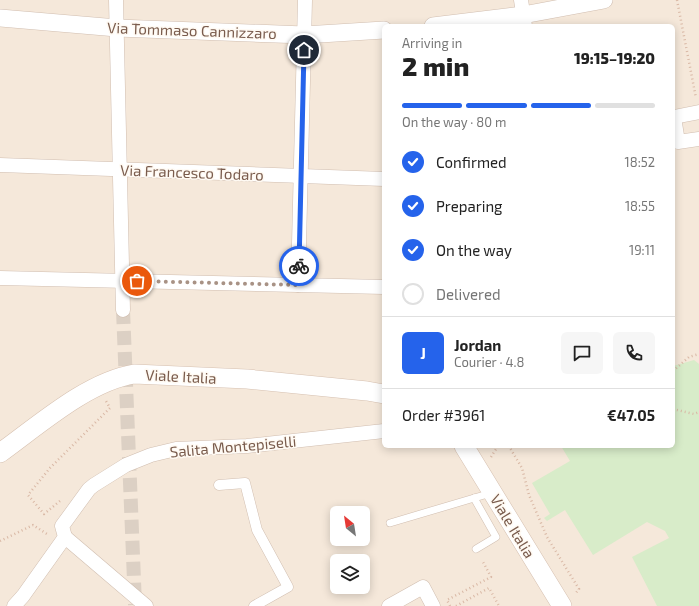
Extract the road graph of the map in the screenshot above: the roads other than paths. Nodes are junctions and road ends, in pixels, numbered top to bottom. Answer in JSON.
{"nodes":[{"id":1,"x":116,"y":0,"type":"edge"},
{"id":2,"x":305,"y":0,"type":"edge"},
{"id":3,"x":604,"y":0,"type":"edge"},
{"id":4,"x":523,"y":14,"type":"edge"},
{"id":5,"x":0,"y":18,"type":"edge"},
{"id":6,"x":448,"y":24,"type":"edge"},
{"id":7,"x":117,"y":28,"type":"junction"},
{"id":8,"x":382,"y":30,"type":"edge"},
{"id":9,"x":304,"y":35,"type":"junction"},
{"id":10,"x":698,"y":109,"type":"edge"},
{"id":11,"x":675,"y":117,"type":"edge"},
{"id":12,"x":675,"y":123,"type":"edge"},
{"id":13,"x":699,"y":138,"type":"edge"},
{"id":14,"x":0,"y":165,"type":"edge"},
{"id":15,"x":120,"y":169,"type":"junction"},
{"id":16,"x":301,"y":176,"type":"junction"},
{"id":17,"x":382,"y":179,"type":"edge"},
{"id":18,"x":0,"y":278,"type":"edge"},
{"id":19,"x":122,"y":281,"type":"junction"},
{"id":20,"x":298,"y":285,"type":"junction"},
{"id":21,"x":382,"y":287,"type":"edge"},
{"id":22,"x":123,"y":310,"type":"tunnel mouth"},
{"id":23,"x":382,"y":394,"type":"edge"},
{"id":24,"x":382,"y":431,"type":"edge"},
{"id":25,"x":465,"y":448,"type":"edge"},
{"id":26,"x":0,"y":453,"type":"edge"},
{"id":27,"x":219,"y":486,"type":"dead end"},
{"id":28,"x":493,"y":492,"type":"junction"},
{"id":29,"x":474,"y":498,"type":"junction"},
{"id":30,"x":390,"y":523,"type":"dead end"},
{"id":31,"x":65,"y":537,"type":"junction"},
{"id":32,"x":476,"y":549,"type":"road end"},
{"id":33,"x":569,"y":600,"type":"edge"},
{"id":34,"x":14,"y":606,"type":"edge"},
{"id":35,"x":146,"y":606,"type":"edge"},
{"id":36,"x":254,"y":606,"type":"edge"},
{"id":37,"x":388,"y":606,"type":"edge"},
{"id":38,"x":433,"y":606,"type":"edge"}],
"edges":[{"from":1,"to":7,"type":"street"},
{"from":2,"to":9,"type":"street"},
{"from":3,"to":4,"type":"street"},
{"from":4,"to":6,"type":"street"},
{"from":5,"to":7,"type":"street","name":"Via Tommaso Cannizzaro"},
{"from":7,"to":9,"type":"street","name":"Via Tommaso Cannizzaro"},
{"from":7,"to":15,"type":"street"},
{"from":8,"to":9,"type":"street","name":"Via Tommaso Cannizzaro"},
{"from":9,"to":16,"type":"street"},
{"from":10,"to":11,"type":"street"},
{"from":12,"to":13,"type":"street"},
{"from":14,"to":15,"type":"street","name":"Via Francesco Todaro"},
{"from":15,"to":16,"type":"street","name":"Via Francesco Todaro"},
{"from":15,"to":19,"type":"street"},
{"from":16,"to":17,"type":"street","name":"Via Francesco Todaro"},
{"from":16,"to":20,"type":"street"},
{"from":18,"to":19,"type":"street"},
{"from":19,"to":20,"type":"street"},
{"from":19,"to":22,"type":"street"},
{"from":20,"to":21,"type":"street"},
{"from":23,"to":26,"type":"main road","name":"Viale Italia"},
{"from":24,"to":31,"type":"street","name":"Salita Montepiselli"},
{"from":25,"to":28,"type":"main road","name":"Viale Italia"},
{"from":27,"to":36,"type":"street"},
{"from":28,"to":29,"type":"lane"},
{"from":28,"to":33,"type":"main road","name":"Viale Italia"},
{"from":29,"to":30,"type":"lane"},
{"from":29,"to":32,"type":"lane"},
{"from":31,"to":34,"type":"street","name":"Salita Montepiselli"},
{"from":31,"to":35,"type":"street"},
{"from":37,"to":38,"type":"street"}]}
